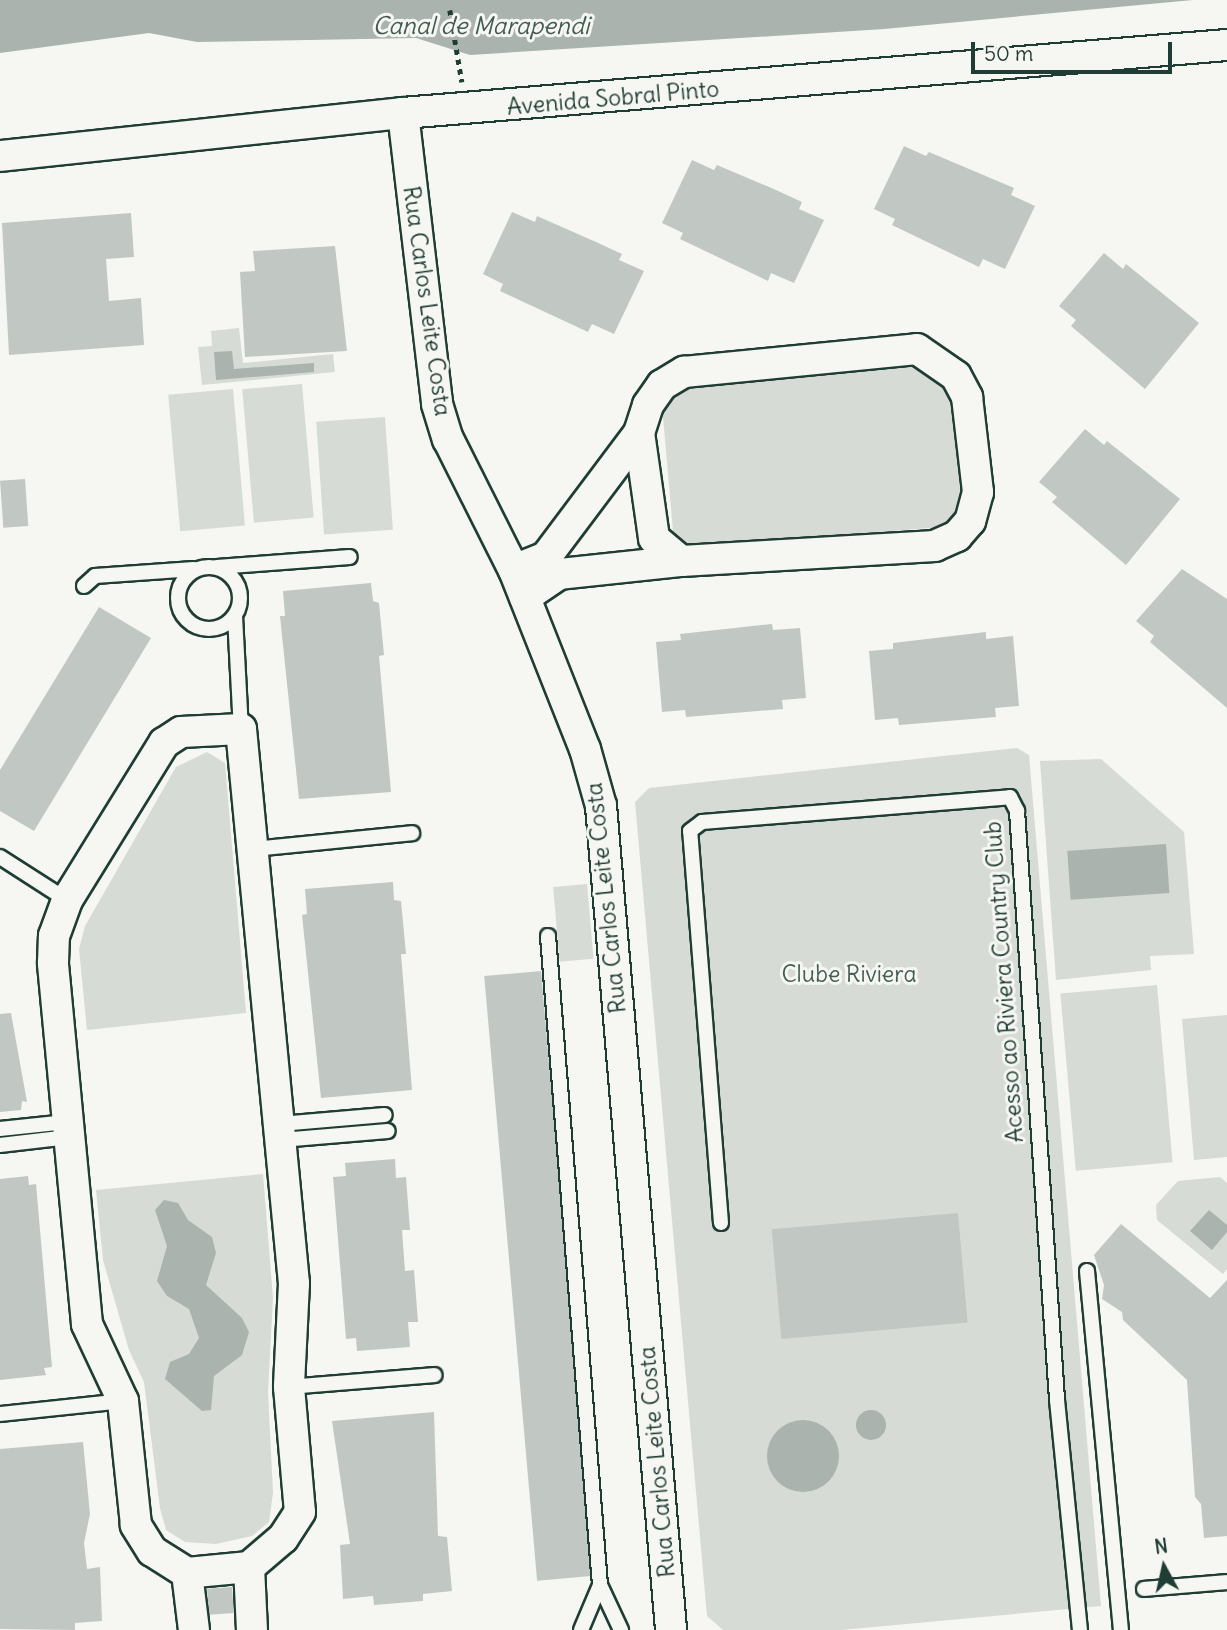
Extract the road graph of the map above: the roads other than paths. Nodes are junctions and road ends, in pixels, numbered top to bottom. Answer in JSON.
{"nodes":[{"id":1,"x":1227,"y":45,"type":"edge"},
{"id":2,"x":403,"y":113,"type":"junction"},
{"id":3,"x":0,"y":156,"type":"edge"},
{"id":4,"x":639,"y":433,"type":"junction"},
{"id":5,"x":350,"y":557,"type":"dead end"},
{"id":6,"x":681,"y":561,"type":"junction"},
{"id":7,"x":216,"y":567,"type":"junction"},
{"id":8,"x":196,"y":569,"type":"junction"},
{"id":9,"x":519,"y":583,"type":"junction"},
{"id":10,"x":84,"y":586,"type":"dead end"},
{"id":11,"x":234,"y":616,"type":"junction"},
{"id":12,"x":241,"y":729,"type":"junction"},
{"id":13,"x":412,"y":833,"type":"dead end"},
{"id":14,"x":253,"y":849,"type":"junction"},
{"id":15,"x":0,"y":857,"type":"edge"},
{"id":16,"x":68,"y":900,"type":"junction"},
{"id":17,"x":548,"y":936,"type":"dead end"},
{"id":18,"x":385,"y":1115,"type":"dead end"},
{"id":19,"x":0,"y":1129,"type":"edge"},
{"id":20,"x":68,"y":1129,"type":"junction"},
{"id":21,"x":388,"y":1131,"type":"dead end"},
{"id":22,"x":280,"y":1132,"type":"junction"},
{"id":23,"x":0,"y":1145,"type":"edge"},
{"id":24,"x":721,"y":1223,"type":"dead end"},
{"id":25,"x":1087,"y":1271,"type":"dead end"},
{"id":26,"x":435,"y":1375,"type":"dead end"},
{"id":27,"x":289,"y":1387,"type":"junction"},
{"id":28,"x":123,"y":1401,"type":"junction"},
{"id":29,"x":0,"y":1414,"type":"edge"},
{"id":30,"x":249,"y":1567,"type":"junction"},
{"id":31,"x":187,"y":1573,"type":"junction"},
{"id":32,"x":1227,"y":1582,"type":"edge"},
{"id":33,"x":600,"y":1585,"type":"junction"},
{"id":34,"x":1144,"y":1589,"type":"dead end"},
{"id":35,"x":194,"y":1630,"type":"edge"},
{"id":36,"x":252,"y":1630,"type":"edge"},
{"id":37,"x":581,"y":1630,"type":"edge"},
{"id":38,"x":621,"y":1630,"type":"edge"},
{"id":39,"x":671,"y":1630,"type":"edge"},
{"id":40,"x":1080,"y":1630,"type":"edge"},
{"id":41,"x":1121,"y":1630,"type":"edge"}],
"edges":[{"from":1,"to":2,"type":"street","name":"Avenida Sobral Pinto"},
{"from":2,"to":3,"type":"street","name":"Avenida Sobral Pinto"},
{"from":2,"to":9,"type":"street","name":"Rua Carlos Leite Costa"},
{"from":4,"to":6,"type":"street"},
{"from":4,"to":6,"type":"street"},
{"from":4,"to":9,"type":"street"},
{"from":5,"to":7,"type":"lane"},
{"from":6,"to":9,"type":"street"},
{"from":7,"to":8,"type":"lane"},
{"from":7,"to":11,"type":"lane"},
{"from":8,"to":10,"type":"lane"},
{"from":8,"to":11,"type":"lane"},
{"from":9,"to":39,"type":"street","name":"Rua Carlos Leite Costa"},
{"from":11,"to":12,"type":"lane"},
{"from":12,"to":14,"type":"street"},
{"from":12,"to":16,"type":"street"},
{"from":13,"to":14,"type":"lane"},
{"from":14,"to":22,"type":"street"},
{"from":15,"to":16,"type":"lane"},
{"from":16,"to":20,"type":"street"},
{"from":17,"to":33,"type":"lane"},
{"from":18,"to":22,"type":"lane"},
{"from":19,"to":20,"type":"lane"},
{"from":20,"to":23,"type":"lane"},
{"from":20,"to":28,"type":"street"},
{"from":21,"to":22,"type":"lane"},
{"from":22,"to":27,"type":"street"},
{"from":24,"to":40,"type":"lane","name":"Acesso ao Riviera Country Club"},
{"from":25,"to":41,"type":"lane"},
{"from":26,"to":27,"type":"lane"},
{"from":27,"to":30,"type":"street"},
{"from":28,"to":29,"type":"lane"},
{"from":28,"to":31,"type":"street"},
{"from":30,"to":31,"type":"street"},
{"from":30,"to":36,"type":"street"},
{"from":31,"to":35,"type":"street"},
{"from":32,"to":34,"type":"lane"},
{"from":33,"to":37,"type":"lane"},
{"from":33,"to":38,"type":"lane"}]}
